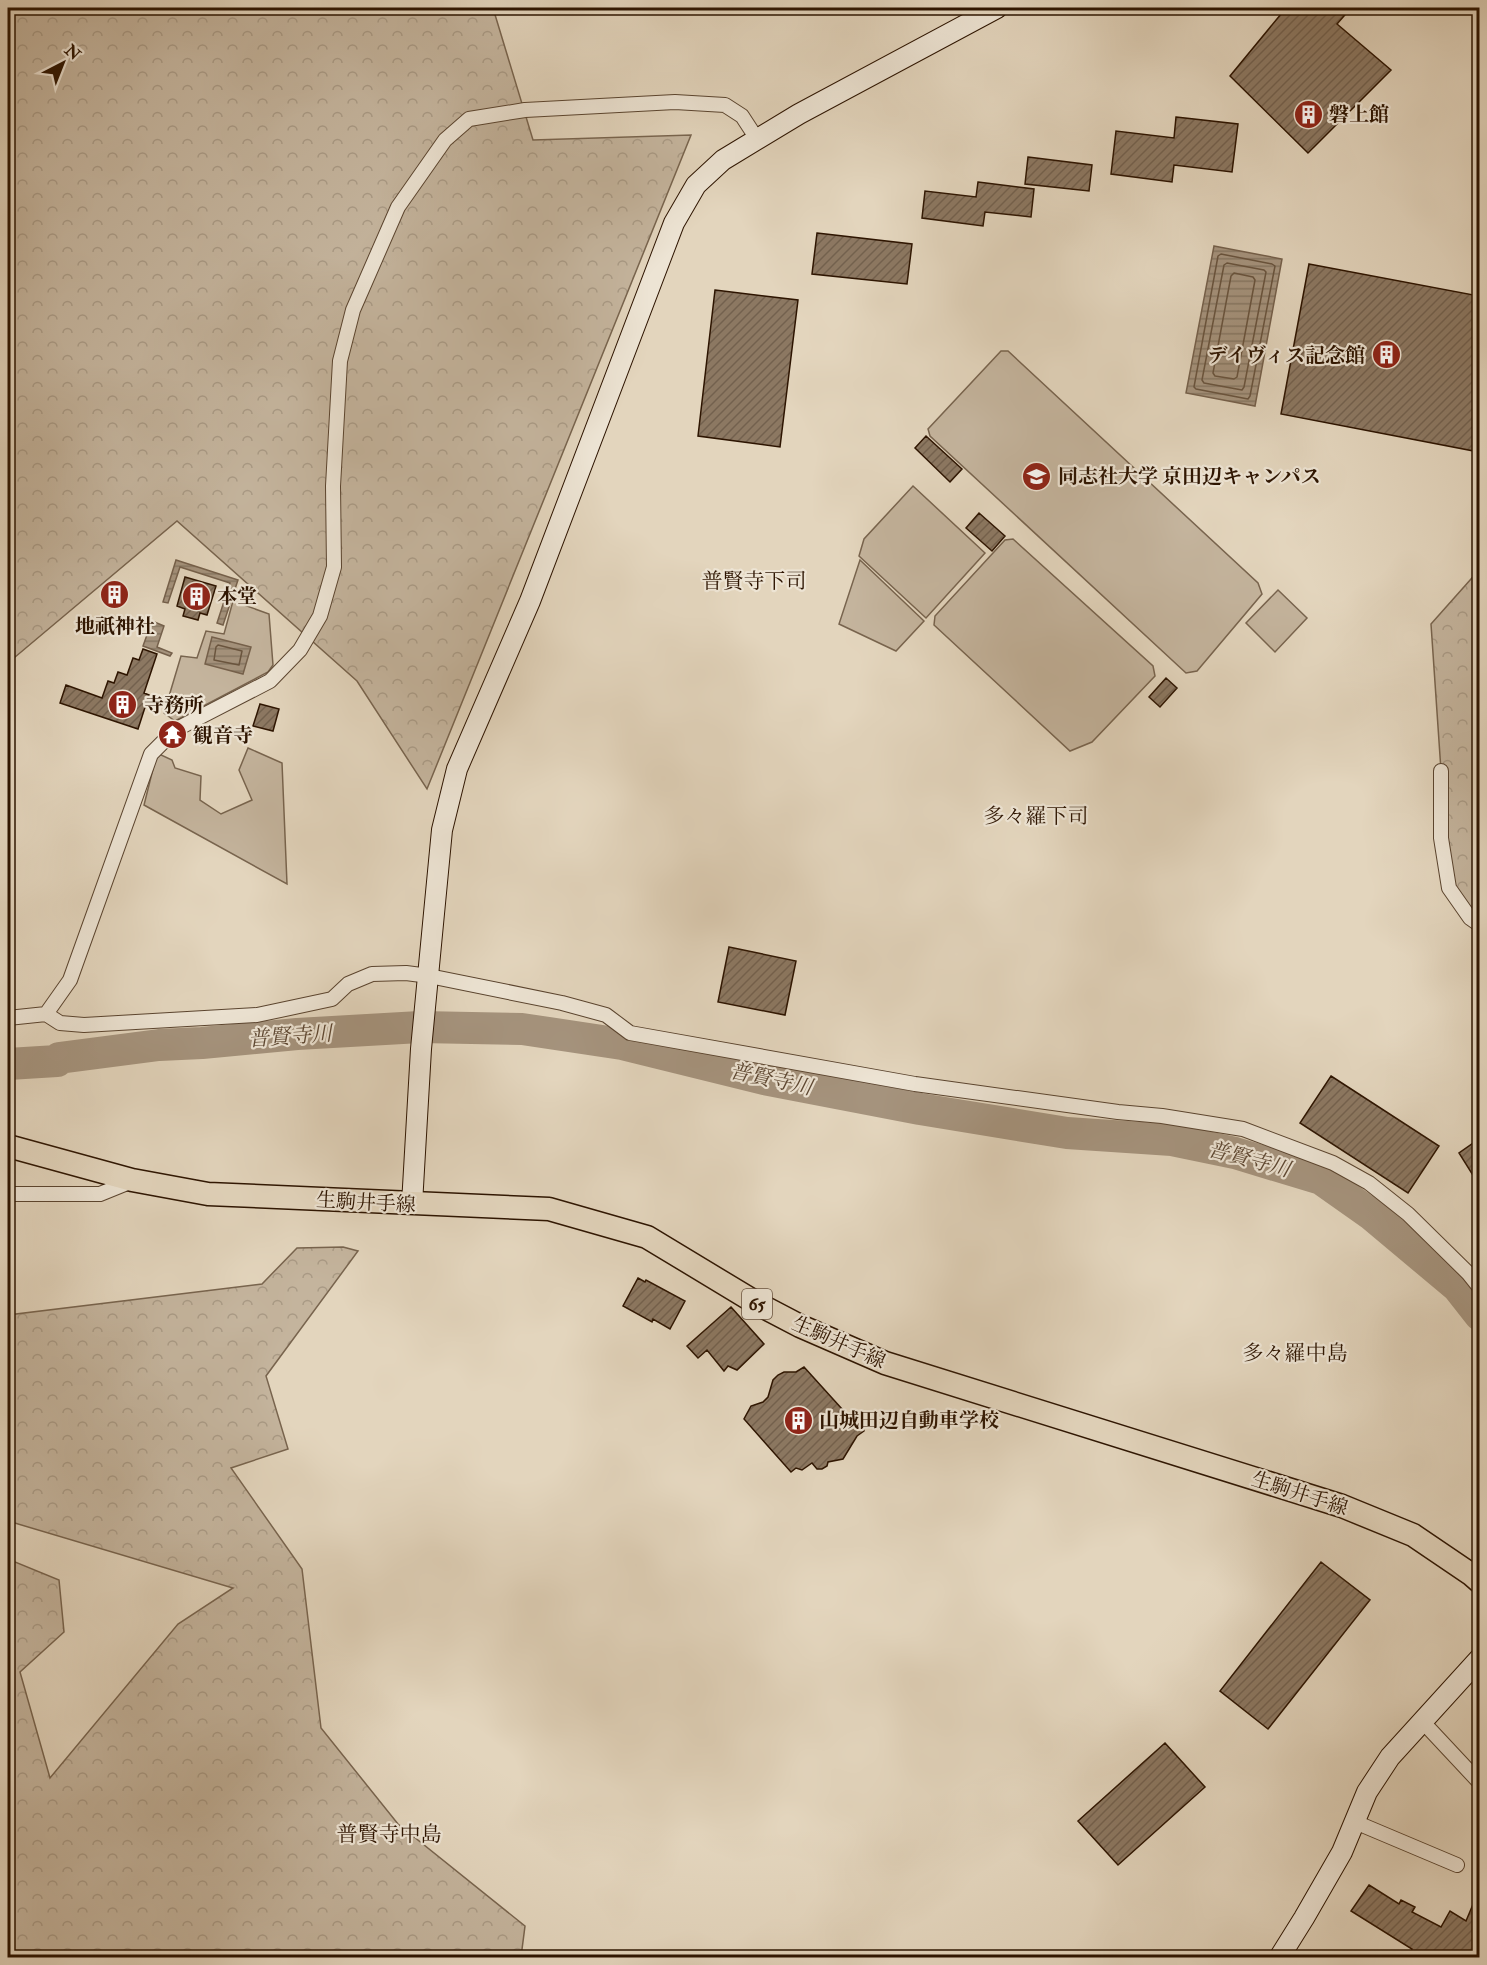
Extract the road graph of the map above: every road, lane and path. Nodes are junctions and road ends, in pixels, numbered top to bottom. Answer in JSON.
{"nodes":[{"id":1,"x":997,"y":8,"type":"edge"},
{"id":2,"x":757,"y":139,"type":"junction"},
{"id":3,"x":1441,"y":771,"type":"dead end"},
{"id":4,"x":1479,"y":925,"type":"edge"},
{"id":5,"x":428,"y":982,"type":"junction"},
{"id":6,"x":46,"y":1014,"type":"junction"},
{"id":7,"x":8,"y":1018,"type":"edge"},
{"id":8,"x":8,"y":1146,"type":"edge"},
{"id":9,"x":132,"y":1180,"type":"junction"},
{"id":10,"x":8,"y":1194,"type":"edge"},
{"id":11,"x":412,"y":1204,"type":"junction"},
{"id":12,"x":1479,"y":1288,"type":"edge"},
{"id":13,"x":1479,"y":1582,"type":"edge"},
{"id":14,"x":1479,"y":1658,"type":"edge"},
{"id":15,"x":1422,"y":1720,"type":"junction"},
{"id":16,"x":1479,"y":1783,"type":"edge"},
{"id":17,"x":1355,"y":1822,"type":"junction"},
{"id":18,"x":1457,"y":1865,"type":"dead end"},
{"id":19,"x":1279,"y":1958,"type":"edge"}],
"edges":[{"from":1,"to":2,"type":"street"},
{"from":2,"to":5,"type":"street"},
{"from":2,"to":6,"type":"street"},
{"from":3,"to":4,"type":"street"},
{"from":5,"to":6,"type":"street"},
{"from":5,"to":11,"type":"street"},
{"from":5,"to":12,"type":"street"},
{"from":6,"to":7,"type":"street"},
{"from":8,"to":9,"type":"main road","name":"生駒井手線","number":"65"},
{"from":9,"to":10,"type":"street"},
{"from":9,"to":11,"type":"main road","name":"生駒井手線","number":"65"},
{"from":11,"to":13,"type":"main road","name":"生駒井手線","number":"65"},
{"from":14,"to":15,"type":"street"},
{"from":15,"to":16,"type":"street"},
{"from":15,"to":17,"type":"street"},
{"from":17,"to":18,"type":"street"},
{"from":17,"to":19,"type":"street"}]}
